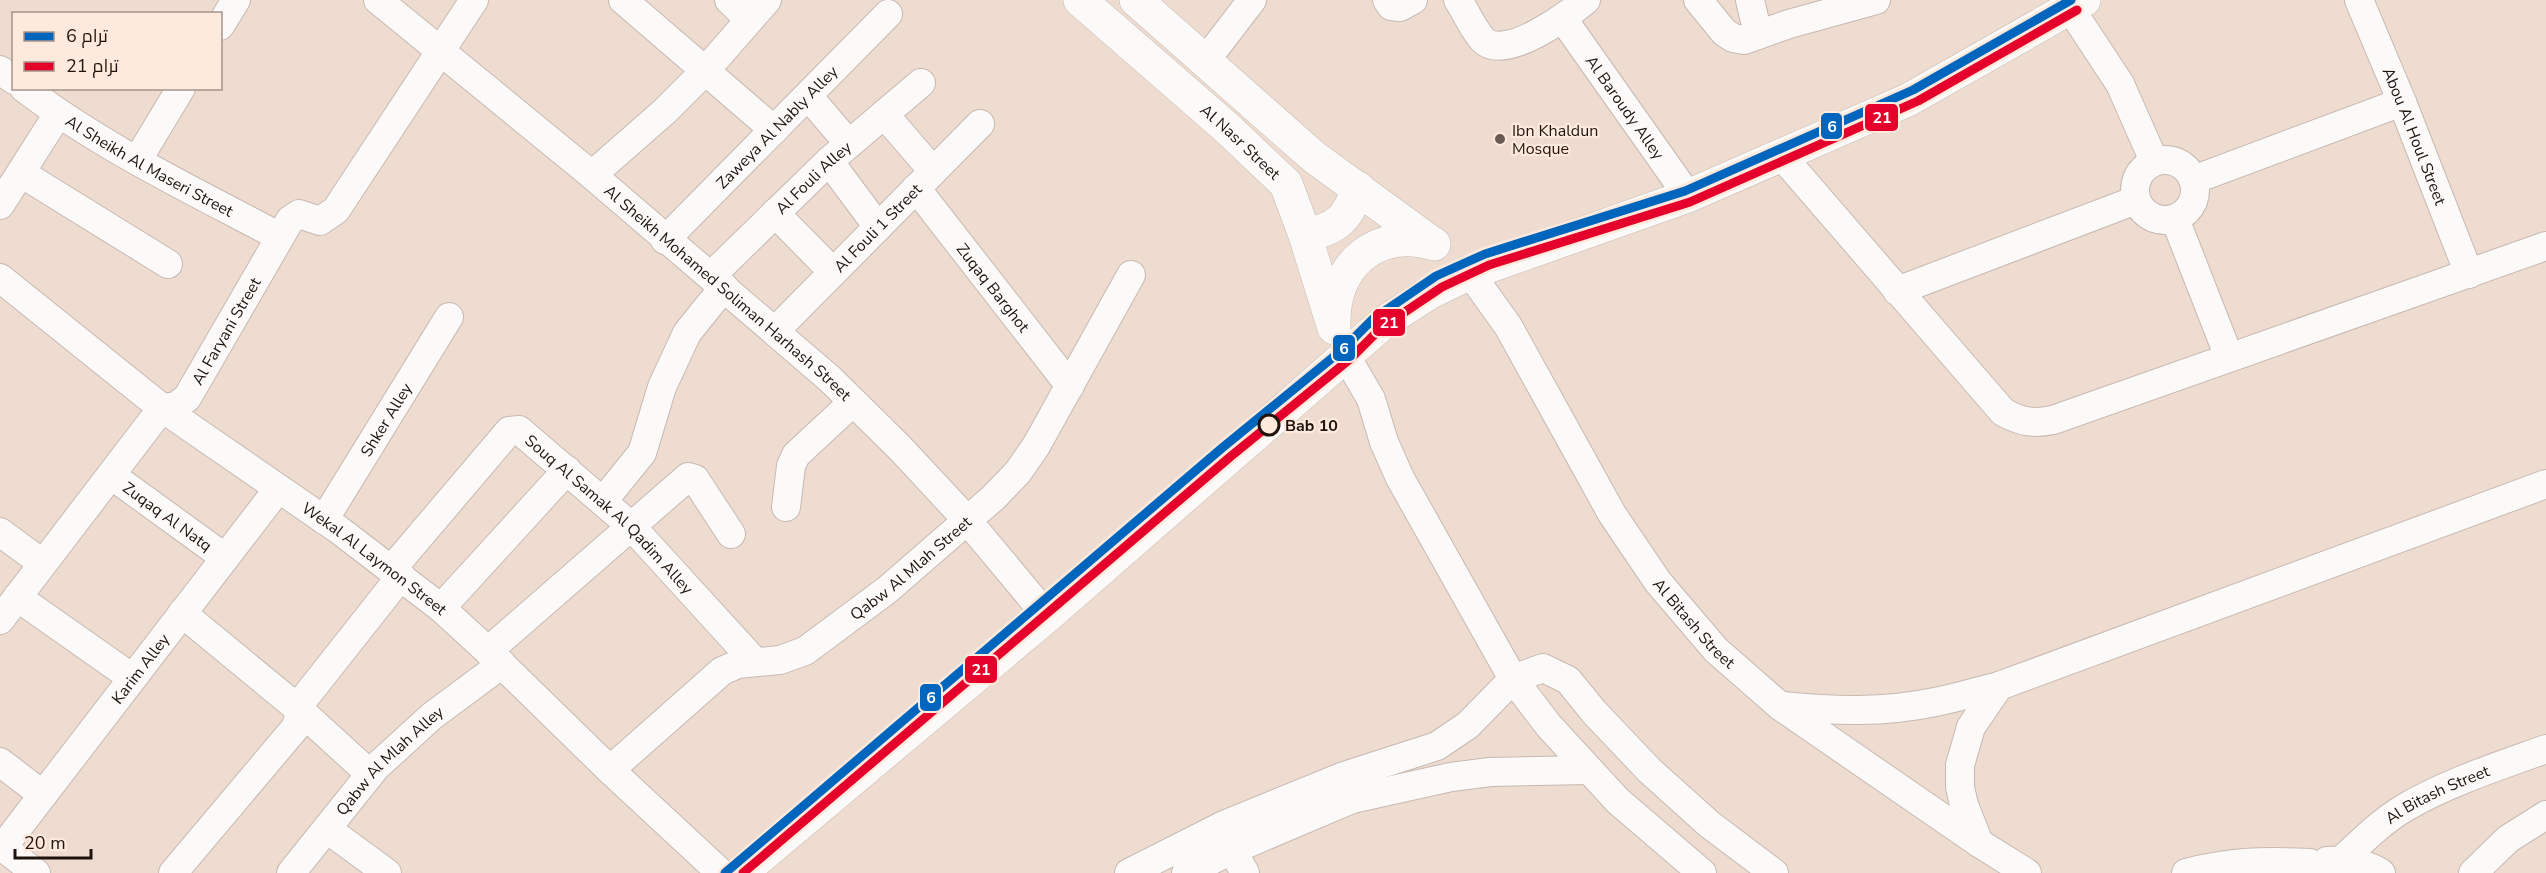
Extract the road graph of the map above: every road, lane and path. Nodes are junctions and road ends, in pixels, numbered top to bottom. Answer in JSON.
{"nodes":[{"id":1,"x":236,"y":0,"type":"edge"},
{"id":2,"x":378,"y":0,"type":"edge"},
{"id":3,"x":474,"y":0,"type":"edge"},
{"id":4,"x":623,"y":0,"type":"edge"},
{"id":5,"x":729,"y":0,"type":"edge"},
{"id":6,"x":1080,"y":0,"type":"edge"},
{"id":7,"x":1136,"y":0,"type":"edge"},
{"id":8,"x":1252,"y":0,"type":"edge"},
{"id":9,"x":1387,"y":0,"type":"edge"},
{"id":10,"x":1413,"y":0,"type":"edge"},
{"id":11,"x":1458,"y":0,"type":"edge"},
{"id":12,"x":1586,"y":0,"type":"edge"},
{"id":13,"x":1698,"y":0,"type":"edge"},
{"id":14,"x":1750,"y":0,"type":"edge"},
{"id":15,"x":1876,"y":0,"type":"edge"},
{"id":16,"x":2359,"y":0,"type":"edge"},
{"id":17,"x":2077,"y":4,"type":"edge"},
{"id":18,"x":758,"y":10,"type":"edge"},
{"id":19,"x":888,"y":14,"type":"dead end"},
{"id":20,"x":1563,"y":19,"type":"junction"},
{"id":21,"x":222,"y":23,"type":"edge"},
{"id":22,"x":1746,"y":36,"type":"junction"},
{"id":23,"x":441,"y":50,"type":"junction"},
{"id":24,"x":1206,"y":60,"type":"junction"},
{"id":25,"x":705,"y":71,"type":"junction"},
{"id":26,"x":921,"y":83,"type":"dead end"},
{"id":27,"x":27,"y":90,"type":"edge"},
{"id":28,"x":180,"y":90,"type":"edge"},
{"id":29,"x":808,"y":96,"type":"junction"},
{"id":30,"x":2402,"y":102,"type":"junction"},
{"id":31,"x":58,"y":114,"type":"junction"},
{"id":32,"x":884,"y":114,"type":"junction"},
{"id":33,"x":980,"y":124,"type":"dead end"},
{"id":34,"x":774,"y":130,"type":"junction"},
{"id":35,"x":839,"y":153,"type":"junction"},
{"id":36,"x":1781,"y":155,"type":"junction"},
{"id":37,"x":137,"y":161,"type":"junction"},
{"id":38,"x":2154,"y":161,"type":"junction"},
{"id":39,"x":21,"y":173,"type":"junction"},
{"id":40,"x":592,"y":175,"type":"junction"},
{"id":41,"x":924,"y":180,"type":"junction"},
{"id":42,"x":2193,"y":180,"type":"junction"},
{"id":43,"x":1359,"y":188,"type":"junction"},
{"id":44,"x":1688,"y":196,"type":"junction"},
{"id":45,"x":2136,"y":200,"type":"junction"},
{"id":46,"x":0,"y":205,"type":"edge"},
{"id":47,"x":775,"y":213,"type":"junction"},
{"id":48,"x":2175,"y":219,"type":"junction"},
{"id":49,"x":878,"y":227,"type":"junction"},
{"id":50,"x":1305,"y":235,"type":"junction"},
{"id":51,"x":280,"y":237,"type":"junction"},
{"id":52,"x":665,"y":240,"type":"junction"},
{"id":53,"x":1432,"y":243,"type":"junction"},
{"id":54,"x":2546,"y":246,"type":"edge"},
{"id":55,"x":168,"y":264,"type":"dead end"},
{"id":56,"x":833,"y":272,"type":"junction"},
{"id":57,"x":1470,"y":273,"type":"junction"},
{"id":58,"x":2469,"y":274,"type":"junction"},
{"id":59,"x":1131,"y":275,"type":"dead end"},
{"id":60,"x":0,"y":278,"type":"edge"},
{"id":61,"x":717,"y":282,"type":"junction"},
{"id":62,"x":1897,"y":291,"type":"junction"},
{"id":63,"x":449,"y":317,"type":"dead end"},
{"id":64,"x":776,"y":330,"type":"junction"},
{"id":65,"x":1347,"y":354,"type":"junction"},
{"id":66,"x":2229,"y":357,"type":"junction"},
{"id":67,"x":1070,"y":386,"type":"junction"},
{"id":68,"x":853,"y":402,"type":"junction"},
{"id":69,"x":162,"y":408,"type":"junction"},
{"id":70,"x":567,"y":470,"type":"junction"},
{"id":71,"x":111,"y":475,"type":"junction"},
{"id":72,"x":2546,"y":484,"type":"edge"},
{"id":73,"x":278,"y":489,"type":"junction"},
{"id":74,"x":603,"y":501,"type":"junction"},
{"id":75,"x":786,"y":507,"type":"dead end"},
{"id":76,"x":324,"y":520,"type":"junction"},
{"id":77,"x":967,"y":520,"type":"junction"},
{"id":78,"x":631,"y":526,"type":"junction"},
{"id":79,"x":0,"y":532,"type":"edge"},
{"id":80,"x":731,"y":534,"type":"dead end"},
{"id":81,"x":224,"y":557,"type":"junction"},
{"id":82,"x":42,"y":563,"type":"junction"},
{"id":83,"x":396,"y":573,"type":"junction"},
{"id":84,"x":17,"y":597,"type":"junction"},
{"id":85,"x":441,"y":608,"type":"junction"},
{"id":86,"x":182,"y":613,"type":"junction"},
{"id":87,"x":1047,"y":616,"type":"junction"},
{"id":88,"x":0,"y":620,"type":"edge"},
{"id":89,"x":495,"y":658,"type":"junction"},
{"id":90,"x":755,"y":662,"type":"junction"},
{"id":91,"x":131,"y":678,"type":"junction"},
{"id":92,"x":1513,"y":679,"type":"junction"},
{"id":93,"x":1999,"y":686,"type":"junction"},
{"id":94,"x":1780,"y":706,"type":"junction"},
{"id":95,"x":301,"y":711,"type":"junction"},
{"id":96,"x":2546,"y":749,"type":"edge"},
{"id":97,"x":0,"y":762,"type":"edge"},
{"id":98,"x":609,"y":770,"type":"junction"},
{"id":99,"x":1588,"y":770,"type":"junction"},
{"id":100,"x":370,"y":774,"type":"junction"},
{"id":101,"x":43,"y":795,"type":"junction"},
{"id":102,"x":2546,"y":815,"type":"edge"},
{"id":103,"x":327,"y":829,"type":"junction"},
{"id":104,"x":1979,"y":843,"type":"junction"},
{"id":105,"x":1,"y":846,"type":"edge"},
{"id":106,"x":1234,"y":849,"type":"edge"},
{"id":107,"x":2343,"y":860,"type":"junction"},
{"id":108,"x":2310,"y":862,"type":"junction"},
{"id":109,"x":31,"y":871,"type":"edge"},
{"id":110,"x":173,"y":873,"type":"edge"},
{"id":111,"x":291,"y":873,"type":"edge"},
{"id":112,"x":387,"y":873,"type":"edge"},
{"id":113,"x":721,"y":873,"type":"edge"},
{"id":114,"x":741,"y":873,"type":"edge"},
{"id":115,"x":1129,"y":873,"type":"edge"},
{"id":116,"x":1186,"y":873,"type":"edge"},
{"id":117,"x":1702,"y":873,"type":"edge"},
{"id":118,"x":1774,"y":873,"type":"edge"},
{"id":119,"x":2027,"y":873,"type":"edge"},
{"id":120,"x":2186,"y":873,"type":"edge"},
{"id":121,"x":2284,"y":873,"type":"edge"},
{"id":122,"x":2381,"y":873,"type":"edge"},
{"id":123,"x":2473,"y":873,"type":"edge"}],
"edges":[{"from":1,"to":21,"type":"street"},
{"from":2,"to":23,"type":"street","name":"Al Sheikh Mohamed Soliman Harhash Street"},
{"from":3,"to":23,"type":"street"},
{"from":4,"to":25,"type":"street"},
{"from":5,"to":18,"type":"street"},
{"from":6,"to":50,"type":"main road","name":"Al Nasr Street"},
{"from":7,"to":24,"type":"main road"},
{"from":8,"to":24,"type":"street"},
{"from":9,"to":10,"type":"street"},
{"from":11,"to":20,"type":"street"},
{"from":12,"to":20,"type":"street"},
{"from":13,"to":22,"type":"street"},
{"from":14,"to":22,"type":"street"},
{"from":15,"to":22,"type":"street"},
{"from":16,"to":30,"type":"street","name":"Abou Al Houl Street"},
{"from":17,"to":36,"type":"main road"},
{"from":17,"to":38,"type":"street"},
{"from":18,"to":25,"type":"street"},
{"from":19,"to":29,"type":"street","name":"Zaweya Al Nably Alley"},
{"from":20,"to":44,"type":"street","name":"Al Baroudy Alley"},
{"from":23,"to":40,"type":"street","name":"Al Sheikh Mohamed Soliman Harhash Street"},
{"from":23,"to":51,"type":"street","name":"Al Faryani Street"},
{"from":24,"to":43,"type":"main road"},
{"from":25,"to":34,"type":"street"},
{"from":25,"to":40,"type":"street"},
{"from":26,"to":32,"type":"street","name":"Al Fouli Alley"},
{"from":27,"to":31,"type":"street","name":"Al Sheikh Al Maseri Street"},
{"from":28,"to":37,"type":"street"},
{"from":29,"to":34,"type":"street","name":"Zaweya Al Nably Alley"},
{"from":29,"to":35,"type":"street"},
{"from":30,"to":42,"type":"street"},
{"from":30,"to":58,"type":"street","name":"Abou Al Houl Street"},
{"from":31,"to":37,"type":"street","name":"Al Sheikh Al Maseri Street"},
{"from":31,"to":39,"type":"street"},
{"from":32,"to":35,"type":"street","name":"Al Fouli Alley"},
{"from":32,"to":41,"type":"street","name":"Zuqaq Barghot"},
{"from":33,"to":41,"type":"street","name":"Al Fouli 1 Street"},
{"from":34,"to":52,"type":"street","name":"Zaweya Al Nably Alley"},
{"from":35,"to":47,"type":"street","name":"Al Fouli Alley"},
{"from":35,"to":49,"type":"street"},
{"from":36,"to":44,"type":"main road"},
{"from":36,"to":62,"type":"street"},
{"from":37,"to":51,"type":"street","name":"Al Sheikh Al Maseri Street"},
{"from":38,"to":42,"type":"street"},
{"from":38,"to":45,"type":"street"},
{"from":39,"to":46,"type":"street"},
{"from":39,"to":55,"type":"street"},
{"from":40,"to":52,"type":"street","name":"Al Sheikh Mohamed Soliman Harhash Street"},
{"from":41,"to":49,"type":"street","name":"Al Fouli 1 Street"},
{"from":41,"to":67,"type":"street","name":"Zuqaq Barghot"},
{"from":42,"to":48,"type":"street"},
{"from":43,"to":50,"type":"main road"},
{"from":43,"to":53,"type":"main road"},
{"from":44,"to":57,"type":"main road"},
{"from":45,"to":48,"type":"street"},
{"from":45,"to":62,"type":"street"},
{"from":47,"to":56,"type":"street"},
{"from":47,"to":61,"type":"street","name":"Al Fouli Alley"},
{"from":48,"to":66,"type":"street"},
{"from":49,"to":56,"type":"street","name":"Al Fouli 1 Street"},
{"from":50,"to":65,"type":"main road","name":"Al Nasr Street"},
{"from":51,"to":69,"type":"street","name":"Al Faryani Street"},
{"from":52,"to":61,"type":"street","name":"Al Sheikh Mohamed Soliman Harhash Street"},
{"from":53,"to":57,"type":"main road"},
{"from":53,"to":65,"type":"main road"},
{"from":54,"to":58,"type":"street"},
{"from":56,"to":64,"type":"street","name":"Al Fouli 1 Street"},
{"from":57,"to":65,"type":"main road"},
{"from":57,"to":94,"type":"street","name":"Al Bitash Street"},
{"from":58,"to":66,"type":"street"},
{"from":59,"to":67,"type":"street","name":"Qabw Al Mlah Street"},
{"from":60,"to":69,"type":"street","name":"Wekal Al Laymon Street"},
{"from":61,"to":64,"type":"street","name":"Al Sheikh Mohamed Soliman Harhash Street"},
{"from":61,"to":74,"type":"street","name":"Al Fouli Alley"},
{"from":62,"to":66,"type":"street"},
{"from":63,"to":76,"type":"street","name":"Shker Alley"},
{"from":64,"to":68,"type":"street","name":"Al Sheikh Mohamed Soliman Harhash Street"},
{"from":65,"to":87,"type":"main road"},
{"from":65,"to":92,"type":"street"},
{"from":67,"to":77,"type":"street","name":"Qabw Al Mlah Street"},
{"from":68,"to":75,"type":"street"},
{"from":68,"to":77,"type":"street","name":"Al Sheikh Mohamed Soliman Harhash Street"},
{"from":69,"to":71,"type":"street","name":"Al Faryani Street"},
{"from":69,"to":73,"type":"street","name":"Wekal Al Laymon Street"},
{"from":70,"to":74,"type":"street","name":"Souq Al Samak Al Qadim Alley"},
{"from":70,"to":83,"type":"street","name":"Souq Al Samak Al Qadim Alley"},
{"from":70,"to":85,"type":"street"},
{"from":71,"to":81,"type":"street","name":"Zuqaq Al Natq"},
{"from":71,"to":82,"type":"street","name":"Al Faryani Street"},
{"from":72,"to":93,"type":"street"},
{"from":73,"to":76,"type":"street","name":"Wekal Al Laymon Street"},
{"from":73,"to":81,"type":"street","name":"Karim Alley"},
{"from":74,"to":78,"type":"street","name":"Souq Al Samak Al Qadim Alley"},
{"from":76,"to":83,"type":"street","name":"Wekal Al Laymon Street"},
{"from":77,"to":87,"type":"street","name":"Al Sheikh Mohamed Soliman Harhash Street"},
{"from":77,"to":90,"type":"street","name":"Qabw Al Mlah Street"},
{"from":78,"to":80,"type":"street","name":"Qabw Al Mlah Alley"},
{"from":78,"to":89,"type":"street","name":"Qabw Al Mlah Alley"},
{"from":78,"to":90,"type":"street","name":"Souq Al Samak Al Qadim Alley"},
{"from":79,"to":82,"type":"street"},
{"from":81,"to":86,"type":"street","name":"Karim Alley"},
{"from":82,"to":84,"type":"street","name":"Al Faryani Street"},
{"from":83,"to":85,"type":"street","name":"Wekal Al Laymon Street"},
{"from":83,"to":95,"type":"street","name":"Souq Al Samak Al Qadim Alley"},
{"from":84,"to":88,"type":"street","name":"Al Faryani Street"},
{"from":84,"to":91,"type":"street"},
{"from":85,"to":89,"type":"street","name":"Wekal Al Laymon Street"},
{"from":86,"to":91,"type":"street","name":"Karim Alley"},
{"from":86,"to":95,"type":"street"},
{"from":87,"to":114,"type":"main road"},
{"from":89,"to":98,"type":"street","name":"Wekal Al Laymon Street"},
{"from":89,"to":100,"type":"street","name":"Qabw Al Mlah Alley"},
{"from":90,"to":98,"type":"street","name":"Qabw Al Mlah Street"},
{"from":91,"to":101,"type":"street","name":"Karim Alley"},
{"from":92,"to":99,"type":"street"},
{"from":92,"to":106,"type":"street"},
{"from":92,"to":118,"type":"street"},
{"from":93,"to":94,"type":"street"},
{"from":93,"to":104,"type":"street"},
{"from":94,"to":104,"type":"street","name":"Al Bitash Street"},
{"from":95,"to":100,"type":"street"},
{"from":95,"to":110,"type":"street","name":"Souq Al Samak Al Qadim Alley"},
{"from":96,"to":107,"type":"street","name":"Al Bitash Street"},
{"from":97,"to":101,"type":"street"},
{"from":98,"to":113,"type":"street","name":"Wekal Al Laymon Street"},
{"from":99,"to":106,"type":"street"},
{"from":99,"to":117,"type":"street"},
{"from":100,"to":103,"type":"street","name":"Qabw Al Mlah Alley"},
{"from":101,"to":105,"type":"street","name":"Karim Alley"},
{"from":102,"to":123,"type":"street"},
{"from":103,"to":111,"type":"street","name":"Qabw Al Mlah Alley"},
{"from":103,"to":112,"type":"street"},
{"from":104,"to":119,"type":"street","name":"Al Bitash Street"},
{"from":105,"to":109,"type":"street"},
{"from":106,"to":115,"type":"street"},
{"from":106,"to":116,"type":"street"},
{"from":107,"to":108,"type":"street"},
{"from":107,"to":122,"type":"street"},
{"from":108,"to":120,"type":"street"},
{"from":108,"to":121,"type":"street"}]}
